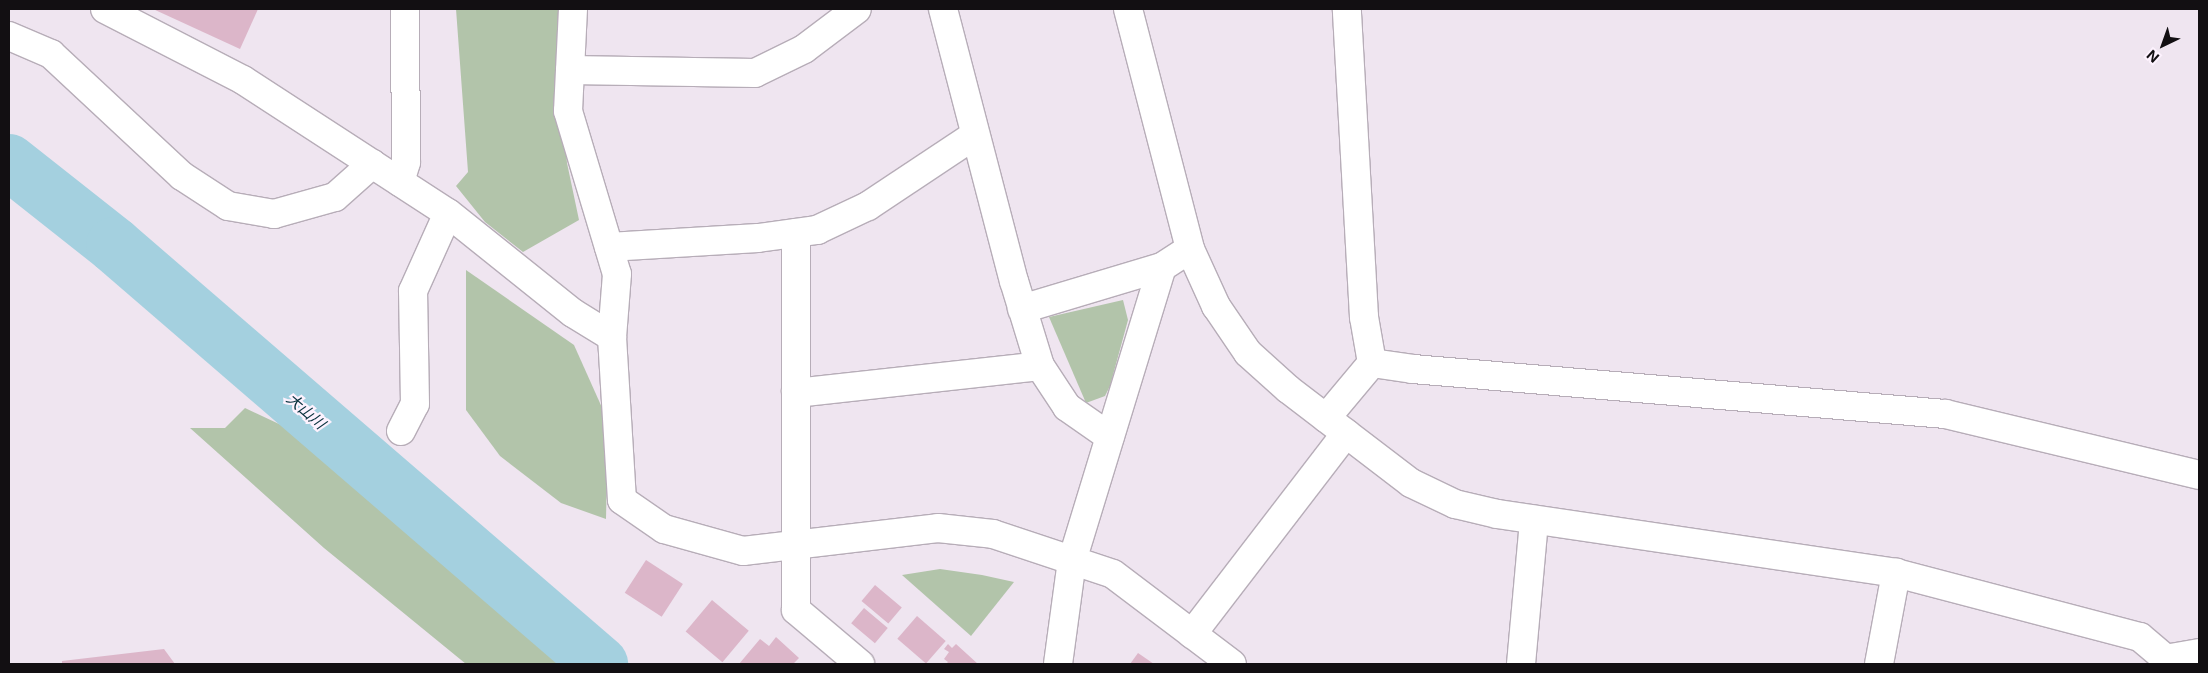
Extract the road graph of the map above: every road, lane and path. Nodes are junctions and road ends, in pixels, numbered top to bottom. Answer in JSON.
{"nodes":[{"id":1,"x":105,"y":9,"type":"edge"},
{"id":2,"x":405,"y":9,"type":"edge"},
{"id":3,"x":573,"y":9,"type":"edge"},
{"id":4,"x":857,"y":9,"type":"edge"},
{"id":5,"x":943,"y":9,"type":"edge"},
{"id":6,"x":1128,"y":9,"type":"edge"},
{"id":7,"x":1347,"y":9,"type":"edge"},
{"id":8,"x":9,"y":36,"type":"edge"},
{"id":9,"x":570,"y":70,"type":"junction"},
{"id":10,"x":976,"y":135,"type":"junction"},
{"id":11,"x":372,"y":164,"type":"junction"},
{"id":12,"x":400,"y":182,"type":"junction"},
{"id":13,"x":448,"y":213,"type":"junction"},
{"id":14,"x":796,"y":232,"type":"junction"},
{"id":15,"x":609,"y":247,"type":"junction"},
{"id":16,"x":1190,"y":250,"type":"junction"},
{"id":17,"x":1162,"y":267,"type":"junction"},
{"id":18,"x":1022,"y":309,"type":"junction"},
{"id":19,"x":612,"y":338,"type":"junction"},
{"id":20,"x":1372,"y":363,"type":"junction"},
{"id":21,"x":1040,"y":366,"type":"junction"},
{"id":22,"x":796,"y":392,"type":"junction"},
{"id":23,"x":1336,"y":425,"type":"junction"},
{"id":24,"x":401,"y":431,"type":"dead end"},
{"id":25,"x":1110,"y":437,"type":"junction"},
{"id":26,"x":2199,"y":475,"type":"edge"},
{"id":27,"x":1534,"y":520,"type":"junction"},
{"id":28,"x":797,"y":544,"type":"junction"},
{"id":29,"x":1072,"y":560,"type":"junction"},
{"id":30,"x":1896,"y":573,"type":"junction"},
{"id":31,"x":1192,"y":634,"type":"junction"},
{"id":32,"x":2199,"y":653,"type":"edge"},
{"id":33,"x":2168,"y":662,"type":"edge"},
{"id":34,"x":860,"y":664,"type":"edge"},
{"id":35,"x":1058,"y":664,"type":"edge"},
{"id":36,"x":1232,"y":664,"type":"edge"},
{"id":37,"x":1521,"y":664,"type":"edge"},
{"id":38,"x":1879,"y":664,"type":"edge"}],
"edges":[{"from":1,"to":11,"type":"street"},
{"from":2,"to":12,"type":"street"},
{"from":3,"to":9,"type":"street"},
{"from":4,"to":9,"type":"street"},
{"from":5,"to":10,"type":"street"},
{"from":6,"to":16,"type":"street"},
{"from":7,"to":20,"type":"street"},
{"from":8,"to":11,"type":"street"},
{"from":9,"to":15,"type":"street"},
{"from":10,"to":14,"type":"street"},
{"from":10,"to":18,"type":"street"},
{"from":11,"to":12,"type":"street"},
{"from":12,"to":13,"type":"street"},
{"from":13,"to":19,"type":"street"},
{"from":13,"to":24,"type":"street"},
{"from":14,"to":15,"type":"street"},
{"from":14,"to":22,"type":"street"},
{"from":15,"to":19,"type":"street"},
{"from":16,"to":17,"type":"street"},
{"from":16,"to":23,"type":"street"},
{"from":17,"to":18,"type":"street"},
{"from":17,"to":25,"type":"street"},
{"from":18,"to":21,"type":"street"},
{"from":19,"to":28,"type":"street"},
{"from":20,"to":23,"type":"street"},
{"from":20,"to":26,"type":"street"},
{"from":21,"to":22,"type":"street"},
{"from":21,"to":25,"type":"street"},
{"from":22,"to":28,"type":"street"},
{"from":23,"to":27,"type":"street"},
{"from":23,"to":31,"type":"street"},
{"from":25,"to":29,"type":"street"},
{"from":27,"to":30,"type":"street"},
{"from":27,"to":37,"type":"street"},
{"from":28,"to":29,"type":"street"},
{"from":28,"to":34,"type":"street"},
{"from":29,"to":31,"type":"street"},
{"from":29,"to":35,"type":"street"},
{"from":30,"to":33,"type":"street"},
{"from":30,"to":38,"type":"street"},
{"from":31,"to":36,"type":"street"},
{"from":32,"to":33,"type":"street"}]}
